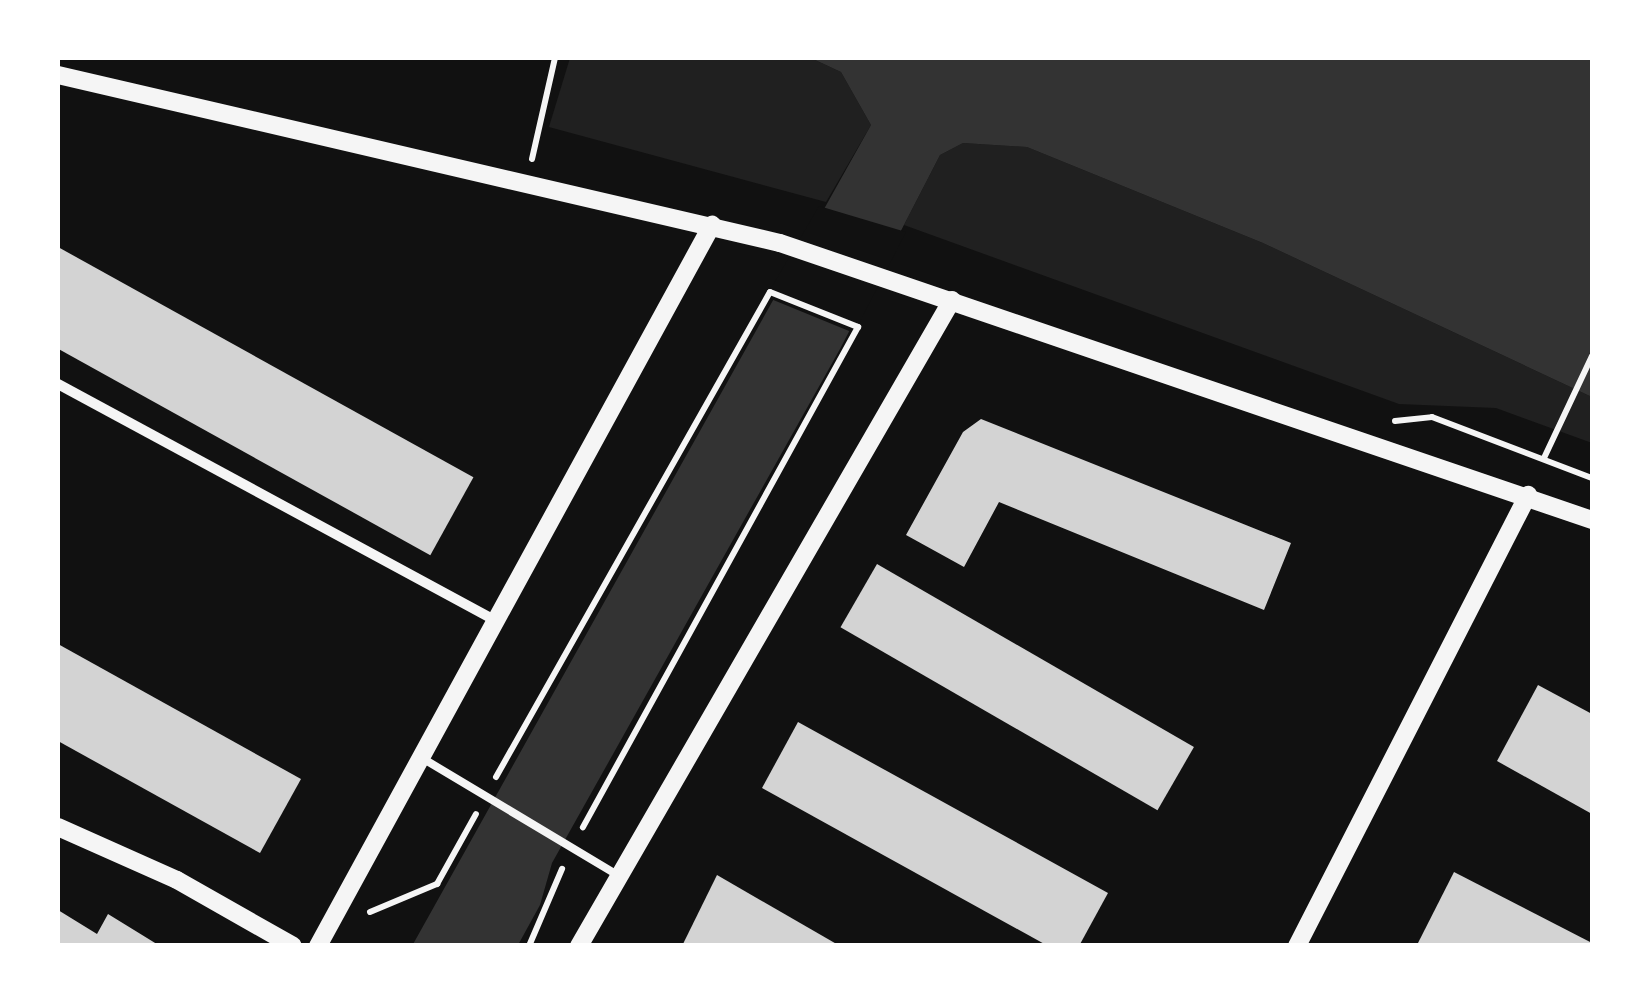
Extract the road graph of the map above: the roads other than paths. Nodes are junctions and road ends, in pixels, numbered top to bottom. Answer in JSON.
{"nodes":[{"id":1,"x":58,"y":75,"type":"edge"},
{"id":2,"x":712,"y":225,"type":"junction"},
{"id":3,"x":952,"y":300,"type":"junction"},
{"id":4,"x":58,"y":384,"type":"edge"},
{"id":5,"x":1528,"y":495,"type":"junction"},
{"id":6,"x":1592,"y":520,"type":"edge"},
{"id":7,"x":497,"y":622,"type":"junction"},
{"id":8,"x":422,"y":758,"type":"junction"},
{"id":9,"x":58,"y":827,"type":"edge"},
{"id":10,"x":619,"y":876,"type":"junction"},
{"id":11,"x":321,"y":939,"type":"edge"},
{"id":12,"x":293,"y":946,"type":"edge"},
{"id":13,"x":579,"y":946,"type":"edge"},
{"id":14,"x":1297,"y":946,"type":"edge"}],
"edges":[{"from":1,"to":2,"type":"street"},
{"from":2,"to":3,"type":"street"},
{"from":2,"to":7,"type":"street"},
{"from":3,"to":5,"type":"street"},
{"from":3,"to":10,"type":"street"},
{"from":4,"to":7,"type":"street"},
{"from":5,"to":6,"type":"street"},
{"from":5,"to":14,"type":"street"},
{"from":7,"to":8,"type":"street"},
{"from":8,"to":10,"type":"lane"},
{"from":8,"to":11,"type":"street"},
{"from":9,"to":12,"type":"street"},
{"from":10,"to":13,"type":"street"}]}
